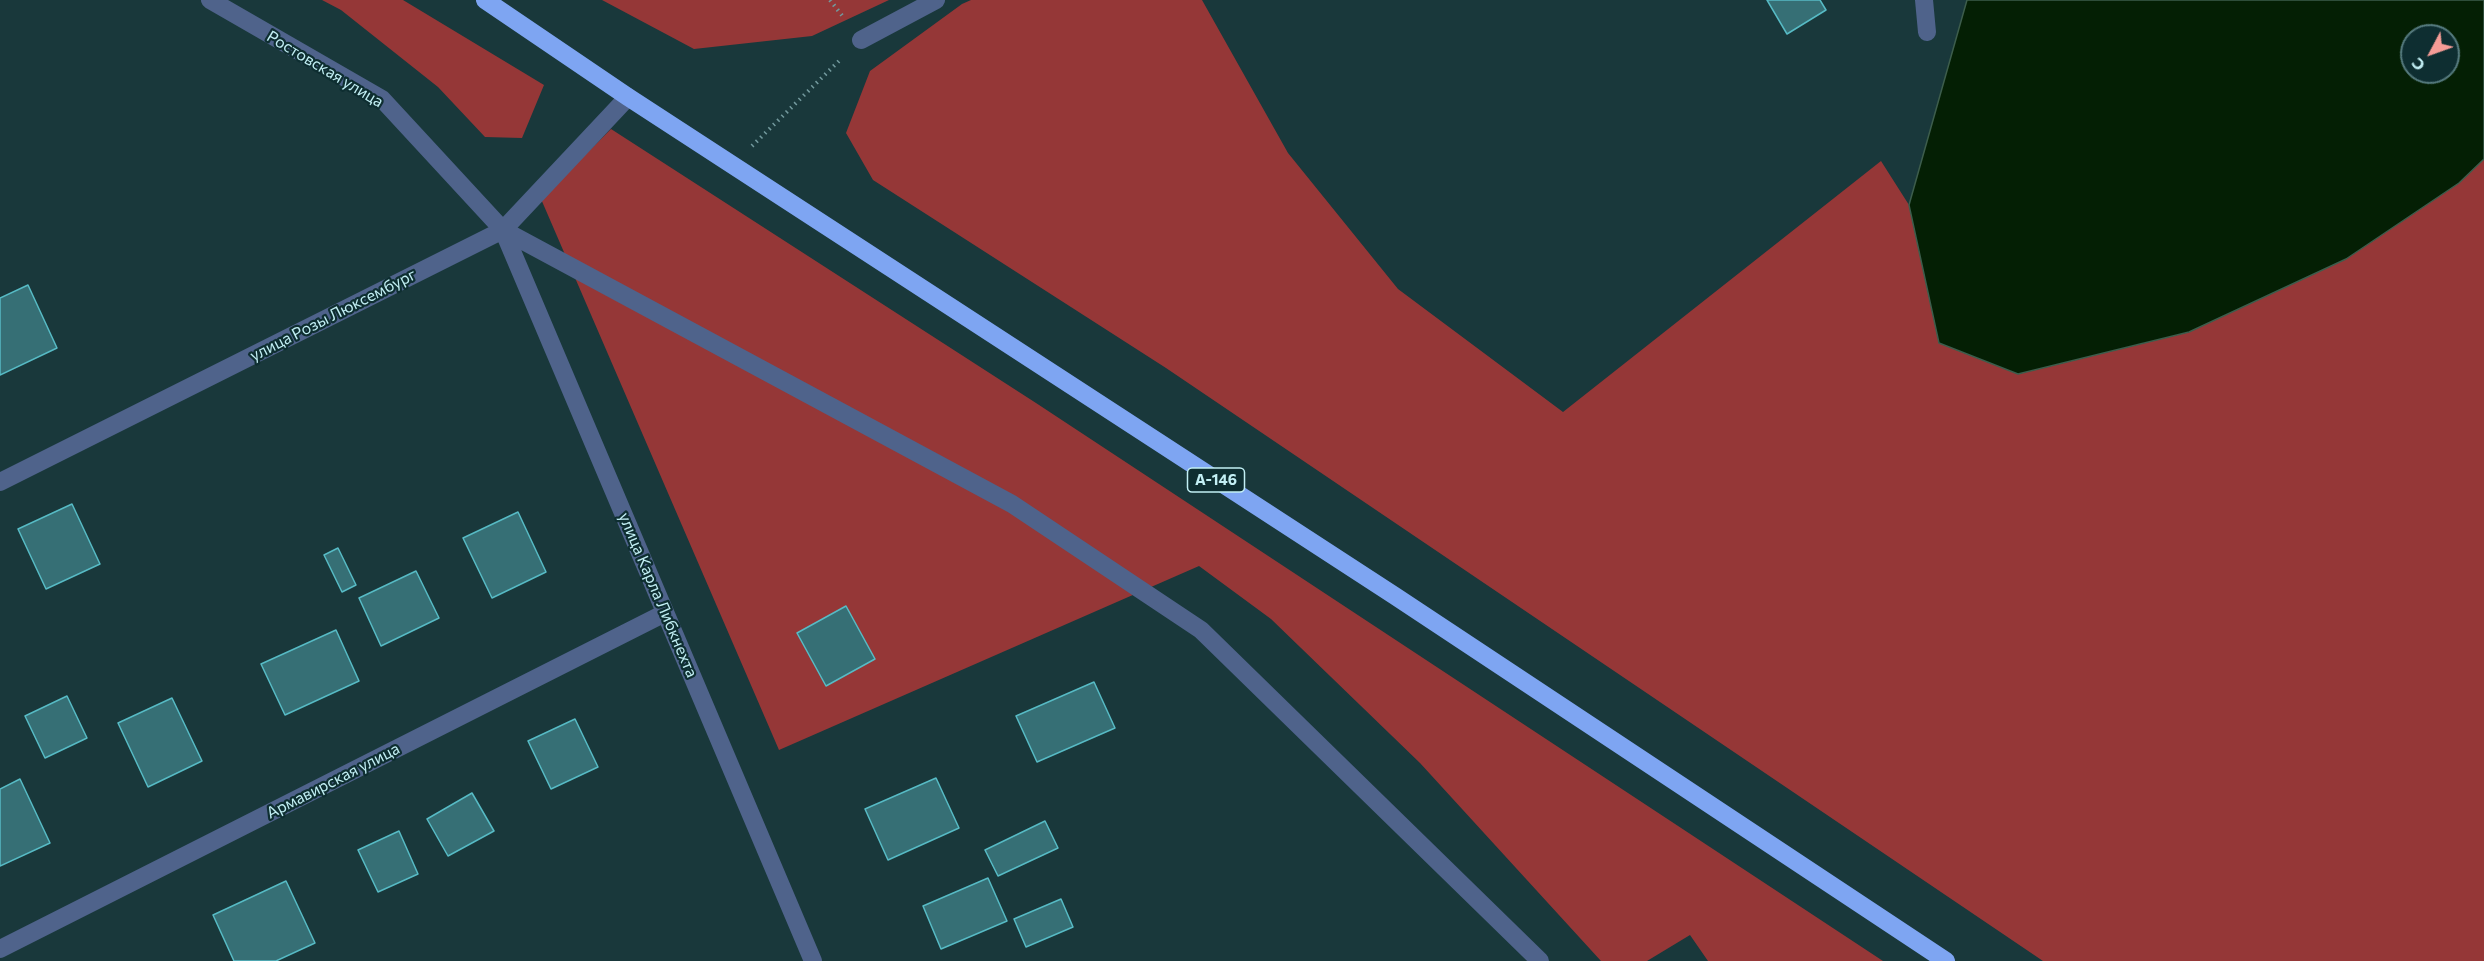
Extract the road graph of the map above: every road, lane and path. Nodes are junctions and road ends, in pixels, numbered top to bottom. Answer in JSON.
{"nodes":[{"id":1,"x":210,"y":0,"type":"edge"},
{"id":2,"x":485,"y":0,"type":"edge"},
{"id":3,"x":936,"y":0,"type":"edge"},
{"id":4,"x":1924,"y":0,"type":"edge"},
{"id":5,"x":1927,"y":32,"type":"dead end"},
{"id":6,"x":861,"y":40,"type":"joint"},
{"id":7,"x":628,"y":97,"type":"junction"},
{"id":8,"x":732,"y":165,"type":"junction"},
{"id":9,"x":503,"y":230,"type":"junction"},
{"id":10,"x":0,"y":482,"type":"edge"},
{"id":11,"x":665,"y":613,"type":"junction"},
{"id":12,"x":0,"y":949,"type":"edge"},
{"id":13,"x":813,"y":961,"type":"edge"},
{"id":14,"x":1540,"y":961,"type":"edge"},
{"id":15,"x":1946,"y":961,"type":"edge"}],
"edges":[{"from":1,"to":9,"type":"street","name":"Ростовская улица"},
{"from":2,"to":7,"type":"highway","number":"А-146"},
{"from":3,"to":6,"type":"street"},
{"from":4,"to":5,"type":"street"},
{"from":6,"to":8,"type":"path"},
{"from":7,"to":8,"type":"highway","number":"А-146"},
{"from":7,"to":9,"type":"street","name":"улица Розы Люксембург"},
{"from":8,"to":15,"type":"highway","number":"А-146"},
{"from":9,"to":10,"type":"street","name":"улица Розы Люксембург"},
{"from":9,"to":11,"type":"street","name":"улица Карла Либкнехта"},
{"from":9,"to":14,"type":"street"},
{"from":11,"to":12,"type":"street","name":"Армавирская улица"},
{"from":11,"to":13,"type":"street","name":"улица Карла Либкнехта"}]}
